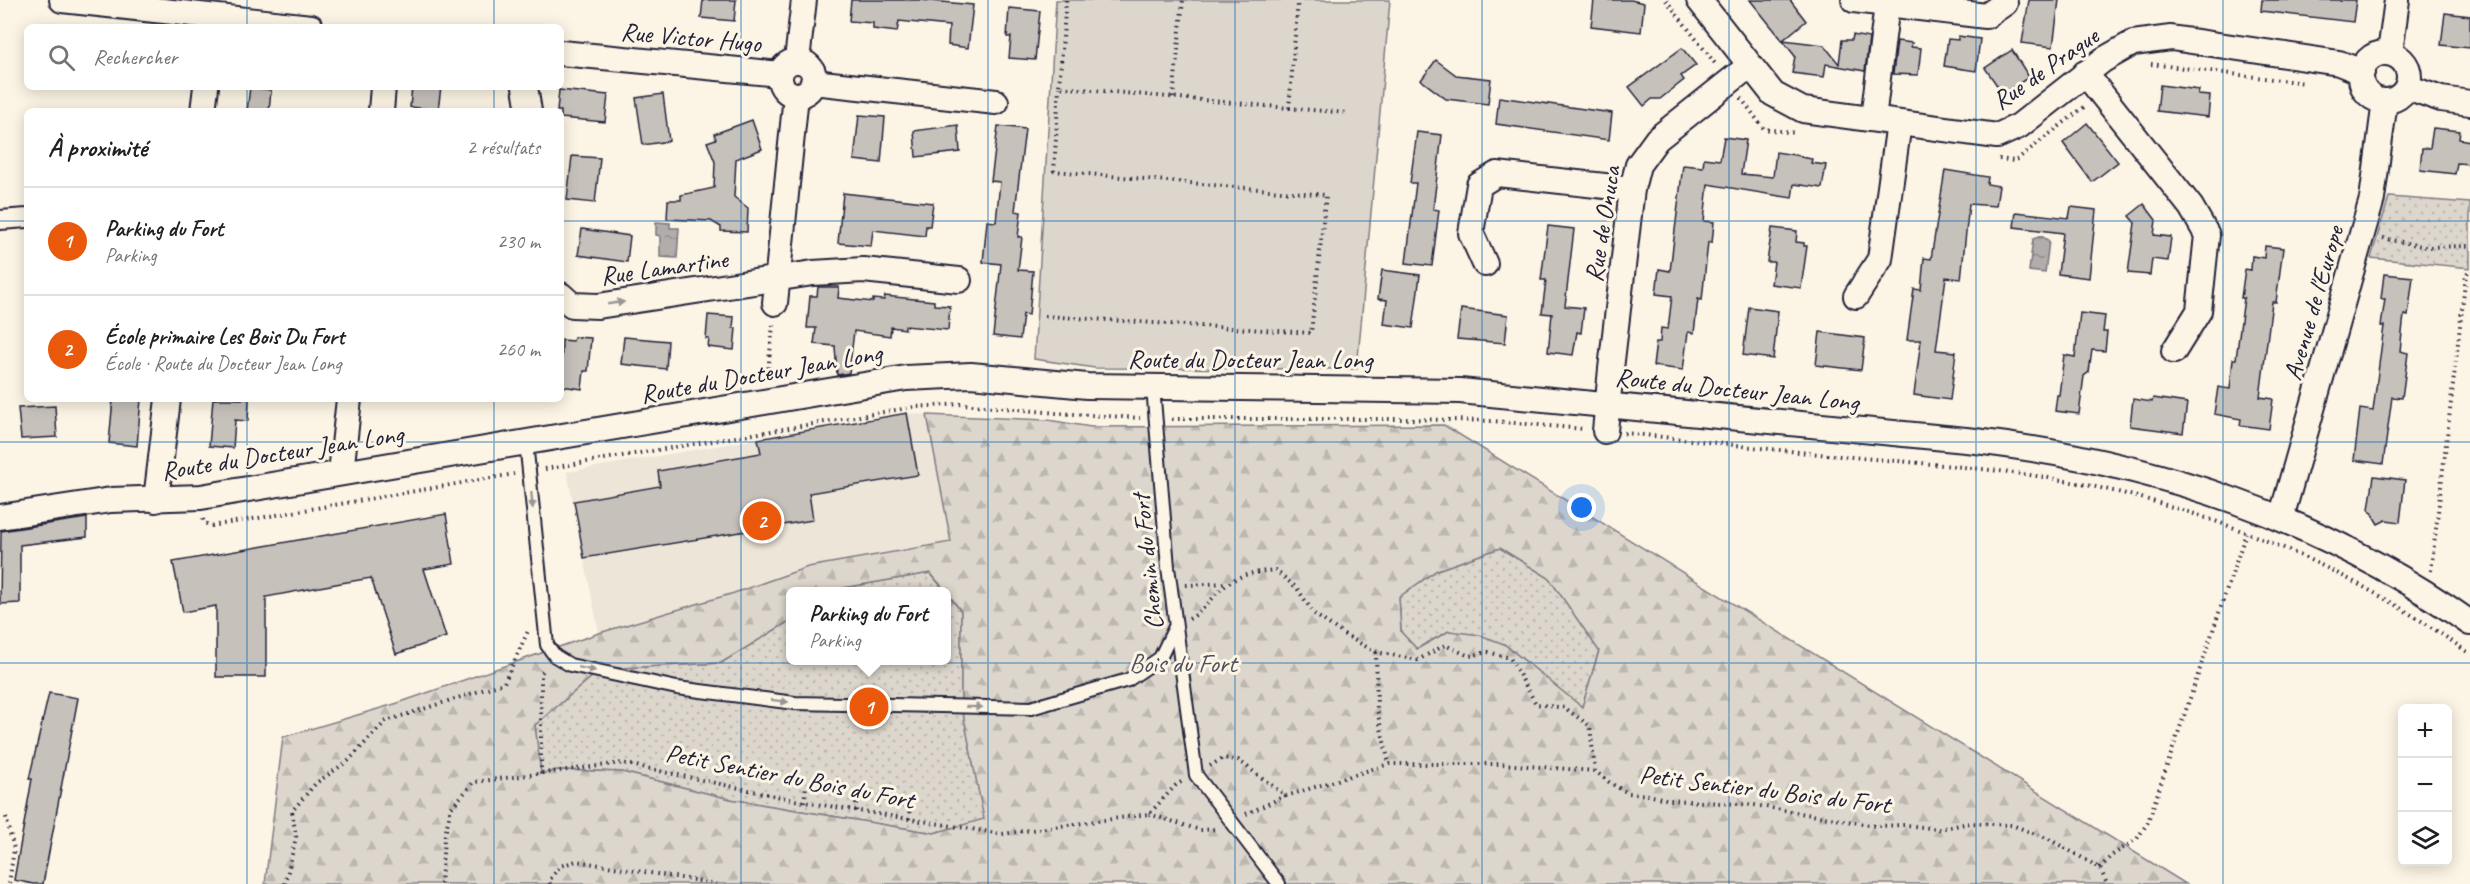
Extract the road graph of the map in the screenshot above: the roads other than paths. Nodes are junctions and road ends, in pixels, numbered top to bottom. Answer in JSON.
{"nodes":[{"id":1,"x":62,"y":0,"type":"edge"},
{"id":2,"x":804,"y":0,"type":"edge"},
{"id":3,"x":1699,"y":0,"type":"edge"},
{"id":4,"x":1854,"y":0,"type":"edge"},
{"id":5,"x":2397,"y":0,"type":"edge"},
{"id":6,"x":2005,"y":3,"type":"dead end"},
{"id":7,"x":1887,"y":4,"type":"junction"},
{"id":8,"x":214,"y":22,"type":"edge"},
{"id":9,"x":253,"y":24,"type":"edge"},
{"id":10,"x":564,"y":53,"type":"edge"},
{"id":11,"x":2390,"y":53,"type":"junction"},
{"id":12,"x":1749,"y":66,"type":"junction"},
{"id":13,"x":788,"y":67,"type":"junction"},
{"id":14,"x":2362,"y":72,"type":"junction"},
{"id":15,"x":2085,"y":73,"type":"junction"},
{"id":16,"x":2408,"y":87,"type":"junction"},
{"id":17,"x":805,"y":88,"type":"junction"},
{"id":18,"x":206,"y":90,"type":"edge"},
{"id":19,"x":383,"y":90,"type":"edge"},
{"id":20,"x":526,"y":90,"type":"edge"},
{"id":21,"x":2385,"y":101,"type":"junction"},
{"id":22,"x":996,"y":102,"type":"dead end"},
{"id":23,"x":2470,"y":103,"type":"edge"},
{"id":24,"x":203,"y":108,"type":"edge"},
{"id":25,"x":381,"y":108,"type":"edge"},
{"id":26,"x":528,"y":108,"type":"edge"},
{"id":27,"x":1873,"y":119,"type":"junction"},
{"id":28,"x":1899,"y":123,"type":"junction"},
{"id":29,"x":1632,"y":189,"type":"junction"},
{"id":30,"x":24,"y":218,"type":"edge"},
{"id":31,"x":0,"y":220,"type":"edge"},
{"id":32,"x":1485,"y":264,"type":"dead end"},
{"id":33,"x":777,"y":279,"type":"junction"},
{"id":34,"x":959,"y":280,"type":"dead end"},
{"id":35,"x":1856,"y":296,"type":"dead end"},
{"id":36,"x":564,"y":298,"type":"edge"},
{"id":37,"x":775,"y":303,"type":"road end"},
{"id":38,"x":2174,"y":351,"type":"dead end"},
{"id":39,"x":1153,"y":387,"type":"junction"},
{"id":40,"x":168,"y":402,"type":"edge"},
{"id":41,"x":350,"y":402,"type":"edge"},
{"id":42,"x":1608,"y":405,"type":"junction"},
{"id":43,"x":1605,"y":431,"type":"road end"},
{"id":44,"x":526,"y":442,"type":"junction"},
{"id":45,"x":341,"y":473,"type":"junction"},
{"id":46,"x":156,"y":500,"type":"junction"},
{"id":47,"x":0,"y":517,"type":"edge"},
{"id":48,"x":2281,"y":518,"type":"junction"},
{"id":49,"x":2470,"y":623,"type":"edge"},
{"id":50,"x":1175,"y":627,"type":"junction"},
{"id":51,"x":1279,"y":884,"type":"edge"}],
"edges":[{"from":1,"to":8,"type":"street"},
{"from":2,"to":13,"type":"street"},
{"from":3,"to":12,"type":"street","name":"Rue de Prague"},
{"from":4,"to":7,"type":"street"},
{"from":5,"to":11,"type":"street"},
{"from":6,"to":7,"type":"street"},
{"from":7,"to":27,"type":"street"},
{"from":8,"to":9,"type":"street"},
{"from":10,"to":13,"type":"street","name":"Rue Victor Hugo"},
{"from":11,"to":14,"type":"street"},
{"from":11,"to":16,"type":"street"},
{"from":12,"to":27,"type":"street","name":"Rue de Prague"},
{"from":12,"to":29,"type":"street","name":"Rue de Onuca"},
{"from":13,"to":17,"type":"street"},
{"from":14,"to":15,"type":"street","name":"Rue de Prague"},
{"from":14,"to":21,"type":"street"},
{"from":15,"to":28,"type":"street","name":"Rue de Prague"},
{"from":15,"to":38,"type":"street"},
{"from":16,"to":21,"type":"street"},
{"from":16,"to":23,"type":"street"},
{"from":17,"to":22,"type":"street"},
{"from":17,"to":33,"type":"street"},
{"from":18,"to":24,"type":"street"},
{"from":19,"to":25,"type":"street"},
{"from":20,"to":26,"type":"street"},
{"from":21,"to":48,"type":"street","name":"Avenue de l'Europe"},
{"from":27,"to":28,"type":"street","name":"Rue de Prague"},
{"from":28,"to":35,"type":"street"},
{"from":29,"to":32,"type":"street"},
{"from":29,"to":42,"type":"street","name":"Rue de Onuca"},
{"from":30,"to":31,"type":"street"},
{"from":33,"to":34,"type":"street","name":"Rue Lamartine"},
{"from":36,"to":33,"type":"street","name":"Rue Lamartine","one_way":true},
{"from":33,"to":37,"type":"street"},
{"from":39,"to":42,"type":"street","name":"Route du Docteur Jean Long"},
{"from":39,"to":44,"type":"street","name":"Route du Docteur Jean Long"},
{"from":39,"to":50,"type":"lane","name":"Chemin du Fort"},
{"from":40,"to":46,"type":"street"},
{"from":41,"to":45,"type":"street"},
{"from":42,"to":43,"type":"street","name":"Rue de Onuca"},
{"from":42,"to":48,"type":"street","name":"Route du Docteur Jean Long"},
{"from":44,"to":45,"type":"street","name":"Route du Docteur Jean Long"},
{"from":44,"to":50,"type":"lane","one_way":true},
{"from":45,"to":46,"type":"street","name":"Route du Docteur Jean Long"},
{"from":46,"to":47,"type":"street","name":"Route du Docteur Jean Long"},
{"from":48,"to":49,"type":"street","name":"Route du Docteur Jean Long"},
{"from":50,"to":51,"type":"lane","name":"Chemin du Fort"}]}
